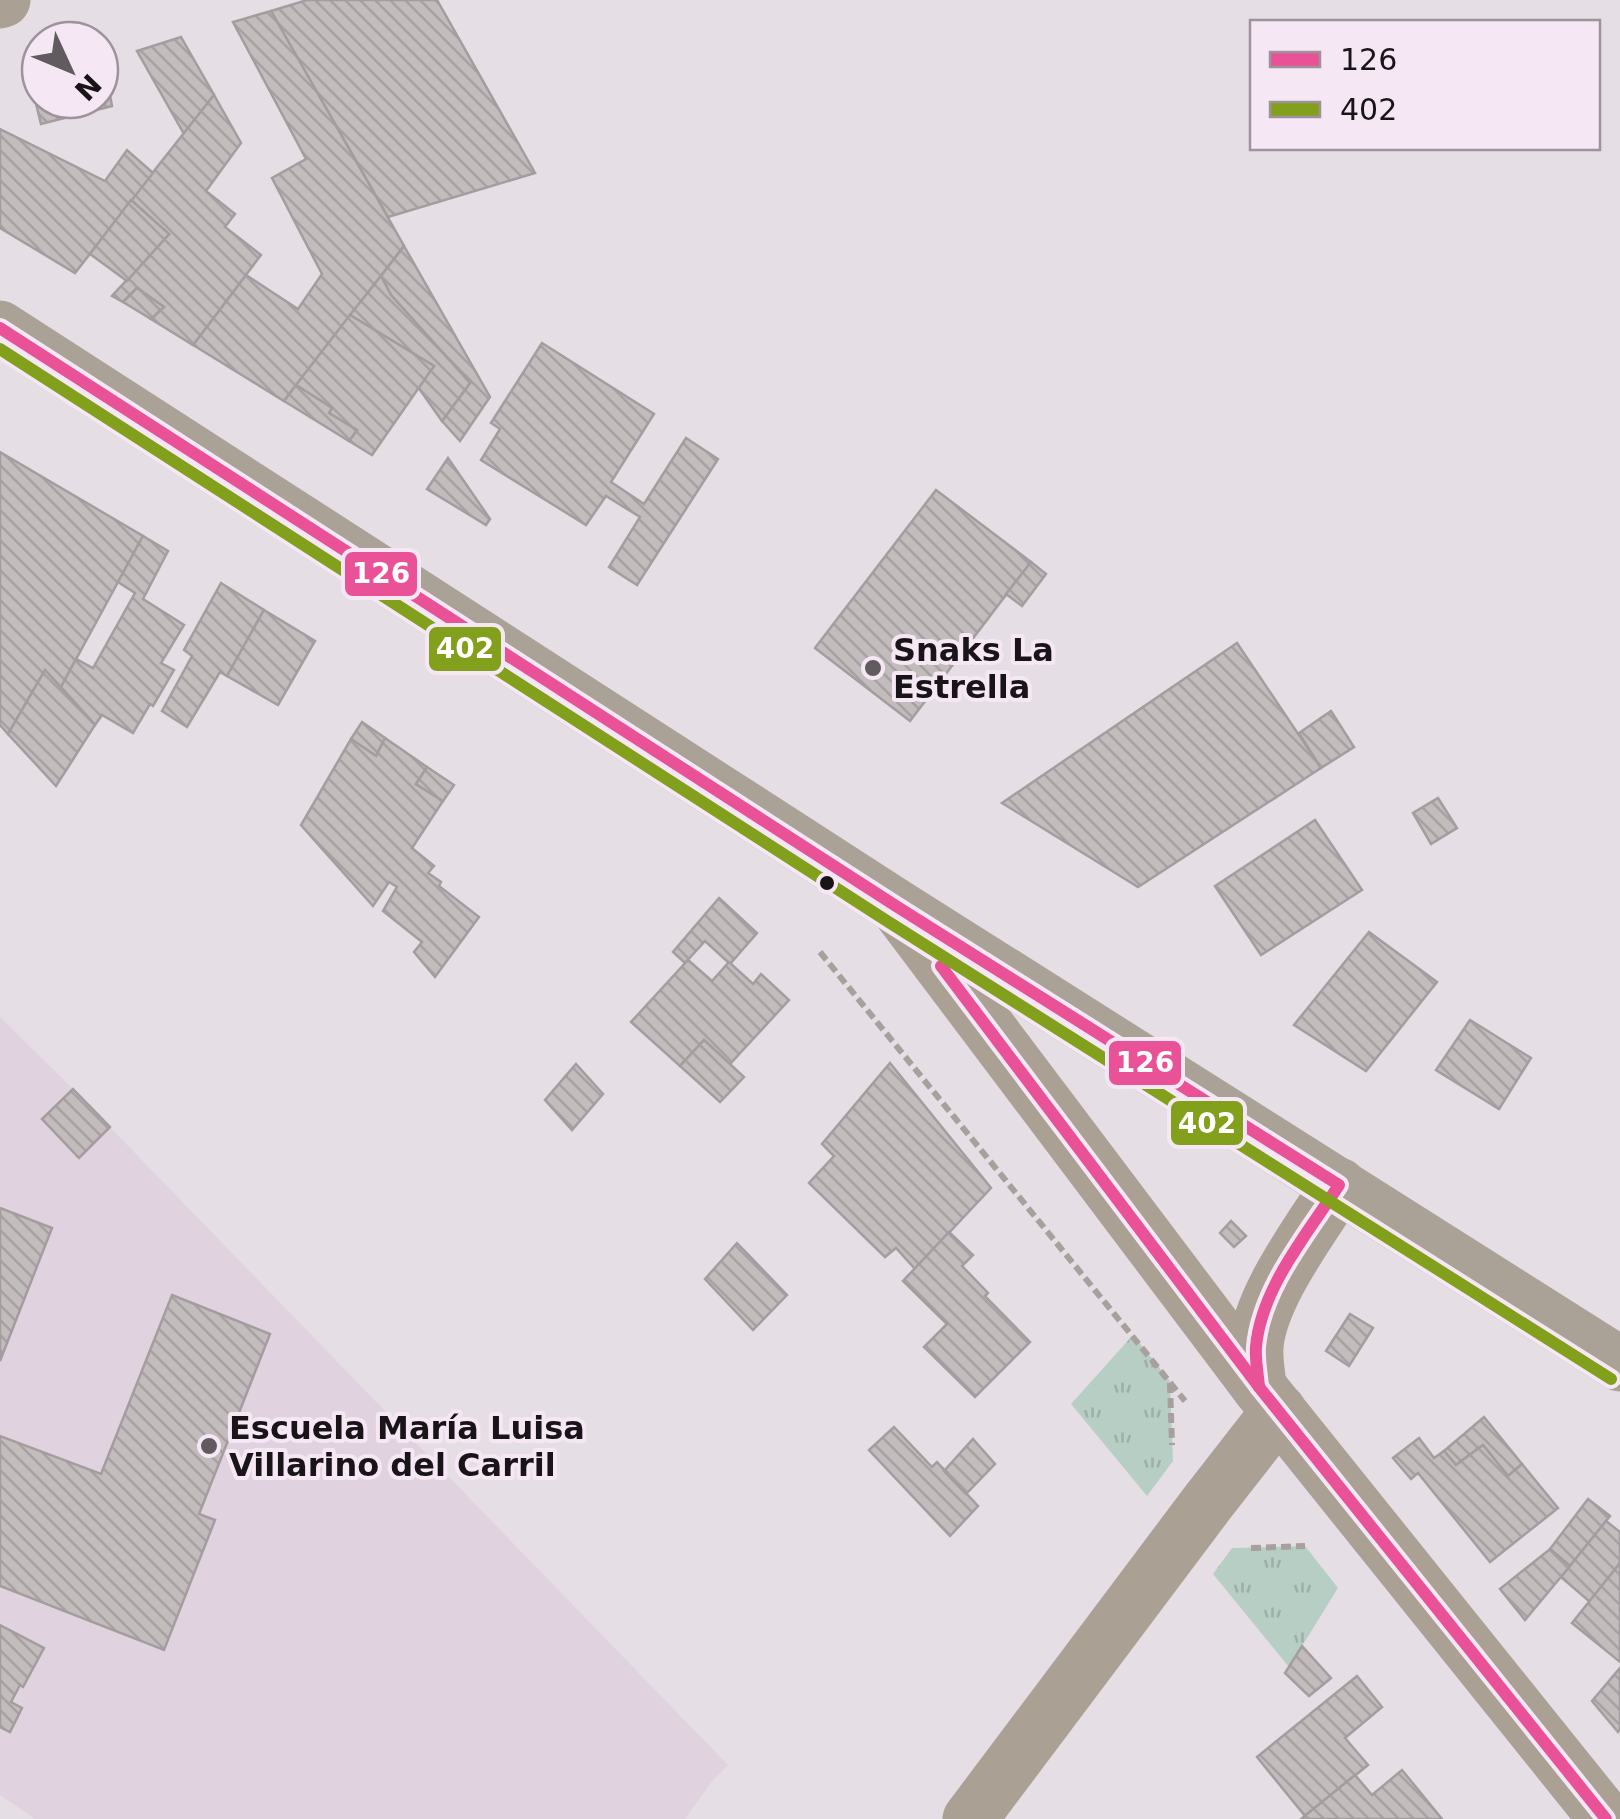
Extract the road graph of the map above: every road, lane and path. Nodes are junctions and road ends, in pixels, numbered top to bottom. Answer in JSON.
{"nodes":[{"id":1,"x":0,"y":328,"type":"edge"},
{"id":2,"x":896,"y":906,"type":"junction"},
{"id":3,"x":820,"y":952,"type":"dead end"},
{"id":4,"x":1339,"y":1186,"type":"junction"},
{"id":5,"x":1620,"y":1364,"type":"edge"},
{"id":6,"x":1269,"y":1399,"type":"junction"},
{"id":7,"x":1238,"y":1464,"type":"junction"},
{"id":8,"x":1316,"y":1560,"type":"dead end"},
{"id":9,"x":970,"y":1819,"type":"edge"},
{"id":10,"x":1606,"y":1819,"type":"edge"}],
"edges":[{"from":1,"to":2,"type":"main road"},
{"from":2,"to":4,"type":"main road"},
{"from":2,"to":6,"type":"street"},
{"from":3,"to":7,"type":"path"},
{"from":4,"to":5,"type":"main road"},
{"from":4,"to":6,"type":"street"},
{"from":6,"to":7,"type":"street"},
{"from":6,"to":10,"type":"street"},
{"from":7,"to":8,"type":"path"},
{"from":7,"to":9,"type":"street"}]}
